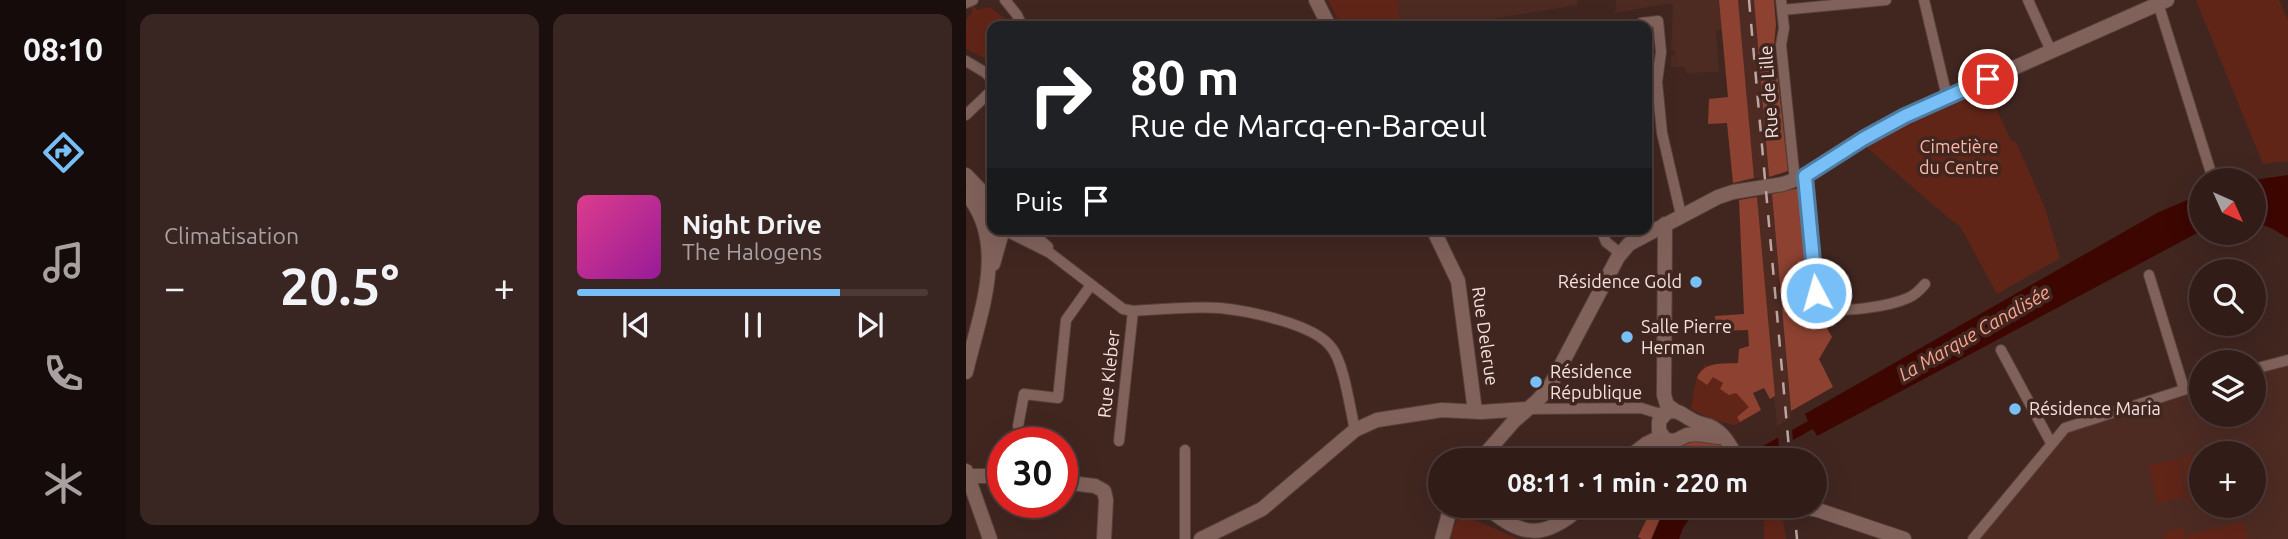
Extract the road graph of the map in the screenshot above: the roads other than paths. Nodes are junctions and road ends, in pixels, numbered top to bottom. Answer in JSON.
{"nodes":[{"id":1,"x":972,"y":0,"type":"edge"},
{"id":2,"x":1004,"y":0,"type":"edge"},
{"id":3,"x":1316,"y":0,"type":"edge"},
{"id":4,"x":1886,"y":0,"type":"edge"},
{"id":5,"x":1923,"y":0,"type":"edge"},
{"id":6,"x":2028,"y":0,"type":"edge"},
{"id":7,"x":2161,"y":1,"type":"edge"},
{"id":8,"x":966,"y":3,"type":"edge"},
{"id":9,"x":1782,"y":5,"type":"edge"},
{"id":10,"x":1020,"y":21,"type":"edge"},
{"id":11,"x":1326,"y":21,"type":"edge"},
{"id":12,"x":1652,"y":22,"type":"edge"},
{"id":13,"x":2051,"y":51,"type":"junction"},
{"id":14,"x":966,"y":61,"type":"edge"},
{"id":15,"x":1652,"y":70,"type":"edge"},
{"id":16,"x":987,"y":74,"type":"edge"},
{"id":17,"x":1657,"y":82,"type":"junction"},
{"id":18,"x":987,"y":95,"type":"edge"},
{"id":19,"x":1947,"y":97,"type":"junction"},
{"id":20,"x":966,"y":115,"type":"edge"},
{"id":21,"x":2210,"y":168,"type":"edge"},
{"id":22,"x":966,"y":175,"type":"edge"},
{"id":23,"x":1800,"y":178,"type":"junction"},
{"id":24,"x":966,"y":192,"type":"edge"},
{"id":25,"x":987,"y":197,"type":"edge"},
{"id":26,"x":987,"y":214,"type":"edge"},
{"id":27,"x":1681,"y":215,"type":"junction"},
{"id":28,"x":1665,"y":223,"type":"junction"},
{"id":29,"x":1652,"y":230,"type":"edge"},
{"id":30,"x":1000,"y":235,"type":"edge"},
{"id":31,"x":1016,"y":235,"type":"edge"},
{"id":32,"x":1034,"y":235,"type":"edge"},
{"id":33,"x":1436,"y":235,"type":"edge"},
{"id":34,"x":1603,"y":235,"type":"edge"},
{"id":35,"x":1643,"y":235,"type":"edge"},
{"id":36,"x":1620,"y":253,"type":"junction"},
{"id":37,"x":1059,"y":259,"type":"junction"},
{"id":38,"x":2149,"y":275,"type":"dead end"},
{"id":39,"x":988,"y":279,"type":"junction"},
{"id":40,"x":1925,"y":284,"type":"dead end"},
{"id":41,"x":1091,"y":285,"type":"junction"},
{"id":42,"x":1133,"y":311,"type":"junction"},
{"id":43,"x":2001,"y":350,"type":"dead end"},
{"id":44,"x":2288,"y":360,"type":"edge"},
{"id":45,"x":2266,"y":366,"type":"edge"},
{"id":46,"x":966,"y":372,"type":"edge"},
{"id":47,"x":2189,"y":388,"type":"edge"},
{"id":48,"x":2184,"y":389,"type":"junction"},
{"id":49,"x":1532,"y":408,"type":"junction"},
{"id":50,"x":1478,"y":412,"type":"junction"},
{"id":51,"x":1675,"y":412,"type":"junction"},
{"id":52,"x":1018,"y":426,"type":"dead end"},
{"id":53,"x":1355,"y":430,"type":"junction"},
{"id":54,"x":1684,"y":436,"type":"junction"},
{"id":55,"x":1665,"y":439,"type":"junction"},
{"id":56,"x":1119,"y":441,"type":"dead end"},
{"id":57,"x":2051,"y":443,"type":"junction"},
{"id":58,"x":1490,"y":448,"type":"edge"},
{"id":59,"x":1641,"y":448,"type":"edge"},
{"id":60,"x":1730,"y":448,"type":"edge"},
{"id":61,"x":1730,"y":448,"type":"edge"},
{"id":62,"x":1185,"y":450,"type":"dead end"},
{"id":63,"x":967,"y":473,"type":"edge"},
{"id":64,"x":987,"y":474,"type":"edge"},
{"id":65,"x":1078,"y":484,"type":"edge"},
{"id":66,"x":1827,"y":513,"type":"edge"},
{"id":67,"x":1448,"y":518,"type":"edge"},
{"id":68,"x":1498,"y":518,"type":"edge"},
{"id":69,"x":1571,"y":518,"type":"edge"},
{"id":70,"x":1226,"y":534,"type":"edge"},
{"id":71,"x":987,"y":536,"type":"edge"},
{"id":72,"x":1904,"y":538,"type":"edge"},
{"id":73,"x":1104,"y":539,"type":"edge"},
{"id":74,"x":1185,"y":539,"type":"edge"},
{"id":75,"x":1201,"y":539,"type":"edge"},
{"id":76,"x":1442,"y":539,"type":"edge"},
{"id":77,"x":1973,"y":539,"type":"edge"}],
"edges":[{"from":1,"to":8,"type":"street"},
{"from":2,"to":10,"type":"street"},
{"from":3,"to":11,"type":"street"},
{"from":4,"to":9,"type":"street"},
{"from":5,"to":19,"type":"street"},
{"from":6,"to":13,"type":"street"},
{"from":7,"to":13,"type":"street"},
{"from":7,"to":21,"type":"street"},
{"from":9,"to":23,"type":"street","name":"Rue de Lille"},
{"from":12,"to":17,"type":"street"},
{"from":13,"to":19,"type":"street"},
{"from":14,"to":16,"type":"street"},
{"from":15,"to":17,"type":"street"},
{"from":17,"to":27,"type":"street"},
{"from":18,"to":20,"type":"street"},
{"from":19,"to":23,"type":"street"},
{"from":22,"to":25,"type":"street"},
{"from":23,"to":27,"type":"street"},
{"from":23,"to":40,"type":"street","name":"Rue de Lille"},
{"from":24,"to":26,"type":"street"},
{"from":24,"to":39,"type":"street"},
{"from":27,"to":28,"type":"street"},
{"from":28,"to":29,"type":"street"},
{"from":28,"to":51,"type":"street"},
{"from":30,"to":39,"type":"street"},
{"from":31,"to":37,"type":"street"},
{"from":32,"to":37,"type":"street"},
{"from":33,"to":50,"type":"street","name":"Rue Delerue"},
{"from":34,"to":36,"type":"street"},
{"from":35,"to":36,"type":"street"},
{"from":36,"to":49,"type":"street"},
{"from":37,"to":41,"type":"street"},
{"from":38,"to":48,"type":"street"},
{"from":39,"to":46,"type":"street"},
{"from":41,"to":42,"type":"street"},
{"from":41,"to":52,"type":"street"},
{"from":42,"to":53,"type":"street"},
{"from":42,"to":56,"type":"street","name":"Rue Kleber"},
{"from":43,"to":57,"type":"street"},
{"from":44,"to":45,"type":"street"},
{"from":47,"to":48,"type":"street"},
{"from":48,"to":57,"type":"street"},
{"from":49,"to":50,"type":"street"},
{"from":49,"to":51,"type":"street"},
{"from":49,"to":58,"type":"street"},
{"from":50,"to":53,"type":"street"},
{"from":51,"to":54,"type":"street"},
{"from":51,"to":55,"type":"street"},
{"from":51,"to":60,"type":"street"},
{"from":53,"to":70,"type":"street"},
{"from":54,"to":55,"type":"street"},
{"from":54,"to":61,"type":"street"},
{"from":55,"to":59,"type":"street"},
{"from":57,"to":77,"type":"street"},
{"from":62,"to":74,"type":"street"},
{"from":63,"to":64,"type":"street"},
{"from":63,"to":71,"type":"street"},
{"from":65,"to":73,"type":"street"},
{"from":66,"to":72,"type":"street"},
{"from":67,"to":76,"type":"street"},
{"from":68,"to":69,"type":"street"},
{"from":70,"to":75,"type":"street"}]}
